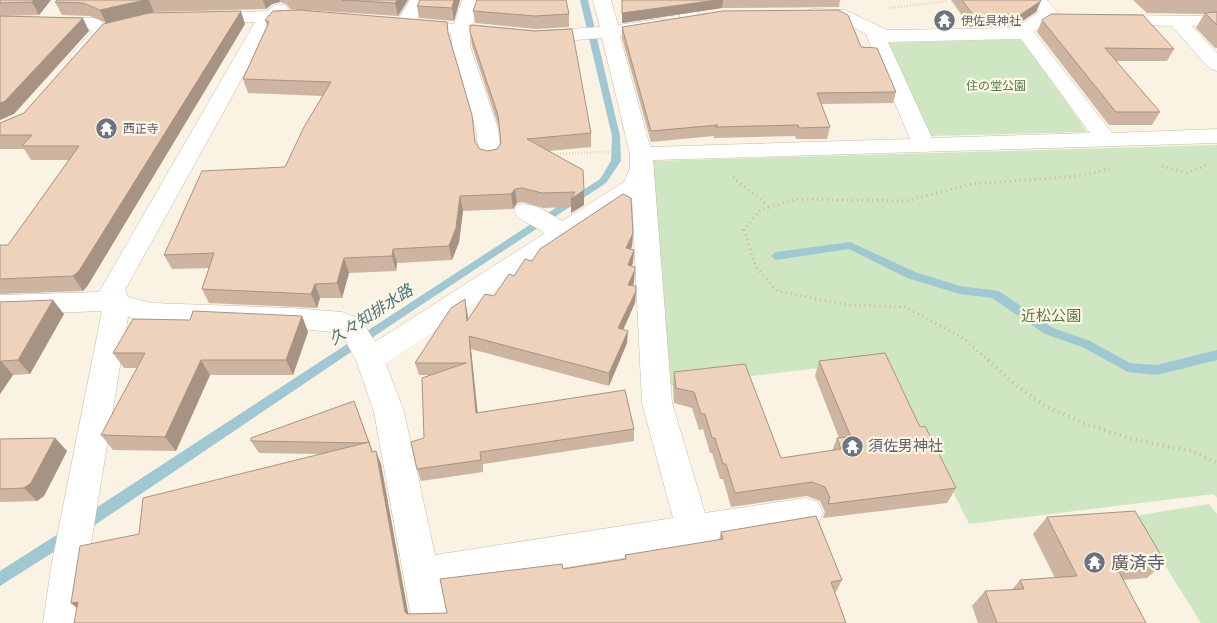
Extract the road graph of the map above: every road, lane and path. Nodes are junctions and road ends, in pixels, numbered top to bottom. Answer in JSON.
{"nodes":[{"id":1,"x":419,"y":0,"type":"edge"},
{"id":2,"x":471,"y":0,"type":"edge"},
{"id":3,"x":602,"y":0,"type":"edge"},
{"id":4,"x":686,"y":0,"type":"edge"},
{"id":5,"x":1038,"y":0,"type":"edge"},
{"id":6,"x":948,"y":1,"type":"edge"},
{"id":7,"x":58,"y":6,"type":"edge"},
{"id":8,"x":280,"y":8,"type":"edge"},
{"id":9,"x":800,"y":14,"type":"edge"},
{"id":10,"x":839,"y":14,"type":"junction"},
{"id":11,"x":320,"y":17,"type":"edge"},
{"id":12,"x":193,"y":18,"type":"edge"},
{"id":13,"x":1042,"y":18,"type":"junction"},
{"id":14,"x":1061,"y":19,"type":"edge"},
{"id":15,"x":1090,"y":19,"type":"edge"},
{"id":16,"x":1176,"y":20,"type":"junction"},
{"id":17,"x":1217,"y":21,"type":"edge"},
{"id":18,"x":0,"y":22,"type":"edge"},
{"id":19,"x":384,"y":22,"type":"edge"},
{"id":20,"x":46,"y":23,"type":"junction"},
{"id":21,"x":404,"y":24,"type":"junction"},
{"id":22,"x":122,"y":26,"type":"edge"},
{"id":23,"x":460,"y":29,"type":"junction"},
{"id":24,"x":102,"y":30,"type":"junction"},
{"id":25,"x":1024,"y":31,"type":"junction"},
{"id":26,"x":874,"y":32,"type":"junction"},
{"id":27,"x":598,"y":33,"type":"junction"},
{"id":28,"x":1217,"y":64,"type":"edge"},
{"id":29,"x":66,"y":72,"type":"edge"},
{"id":30,"x":1217,"y":136,"type":"edge"},
{"id":31,"x":1105,"y":139,"type":"junction"},
{"id":32,"x":924,"y":145,"type":"junction"},
{"id":33,"x":720,"y":152,"type":"junction"},
{"id":34,"x":490,"y":156,"type":"edge"},
{"id":35,"x":641,"y":161,"type":"junction"},
{"id":36,"x":1212,"y":164,"type":"dead end"},
{"id":37,"x":1157,"y":165,"type":"dead end"},
{"id":38,"x":1119,"y":167,"type":"dead end"},
{"id":39,"x":769,"y":207,"type":"junction"},
{"id":40,"x":528,"y":212,"type":"dead end"},
{"id":41,"x":558,"y":230,"type":"junction"},
{"id":42,"x":116,"y":302,"type":"junction"},
{"id":43,"x":0,"y":304,"type":"edge"},
{"id":44,"x":363,"y":347,"type":"junction"},
{"id":45,"x":1217,"y":463,"type":"edge"},
{"id":46,"x":806,"y":513,"type":"dead end"},
{"id":47,"x":692,"y":530,"type":"junction"},
{"id":48,"x":421,"y":574,"type":"junction"},
{"id":49,"x":62,"y":623,"type":"edge"},
{"id":50,"x":431,"y":623,"type":"edge"}],
"edges":[{"from":1,"to":21,"type":"street"},
{"from":2,"to":23,"type":"street"},
{"from":3,"to":27,"type":"street"},
{"from":4,"to":27,"type":"street"},
{"from":5,"to":13,"type":"street"},
{"from":6,"to":10,"type":"path"},
{"from":7,"to":20,"type":"street"},
{"from":8,"to":11,"type":"street"},
{"from":8,"to":12,"type":"street"},
{"from":8,"to":42,"type":"street"},
{"from":9,"to":10,"type":"street"},
{"from":10,"to":26,"type":"street"},
{"from":13,"to":14,"type":"street"},
{"from":13,"to":25,"type":"street"},
{"from":15,"to":16,"type":"street"},
{"from":16,"to":17,"type":"street"},
{"from":16,"to":28,"type":"street"},
{"from":18,"to":20,"type":"street"},
{"from":19,"to":21,"type":"street"},
{"from":20,"to":24,"type":"street"},
{"from":21,"to":23,"type":"street"},
{"from":22,"to":24,"type":"street"},
{"from":23,"to":27,"type":"street"},
{"from":23,"to":34,"type":"street"},
{"from":24,"to":29,"type":"street"},
{"from":25,"to":26,"type":"street"},
{"from":25,"to":31,"type":"street"},
{"from":26,"to":32,"type":"street"},
{"from":27,"to":35,"type":"street"},
{"from":30,"to":31,"type":"street"},
{"from":31,"to":32,"type":"street"},
{"from":32,"to":33,"type":"street"},
{"from":33,"to":35,"type":"street"},
{"from":33,"to":39,"type":"path"},
{"from":35,"to":41,"type":"street"},
{"from":35,"to":47,"type":"street"},
{"from":36,"to":37,"type":"path"},
{"from":38,"to":39,"type":"path"},
{"from":39,"to":45,"type":"path"},
{"from":40,"to":41,"type":"street"},
{"from":41,"to":44,"type":"street"},
{"from":42,"to":43,"type":"street"},
{"from":42,"to":44,"type":"street"},
{"from":42,"to":49,"type":"street"},
{"from":44,"to":48,"type":"street"},
{"from":46,"to":47,"type":"street"},
{"from":47,"to":48,"type":"street"},
{"from":48,"to":50,"type":"street"}]}
